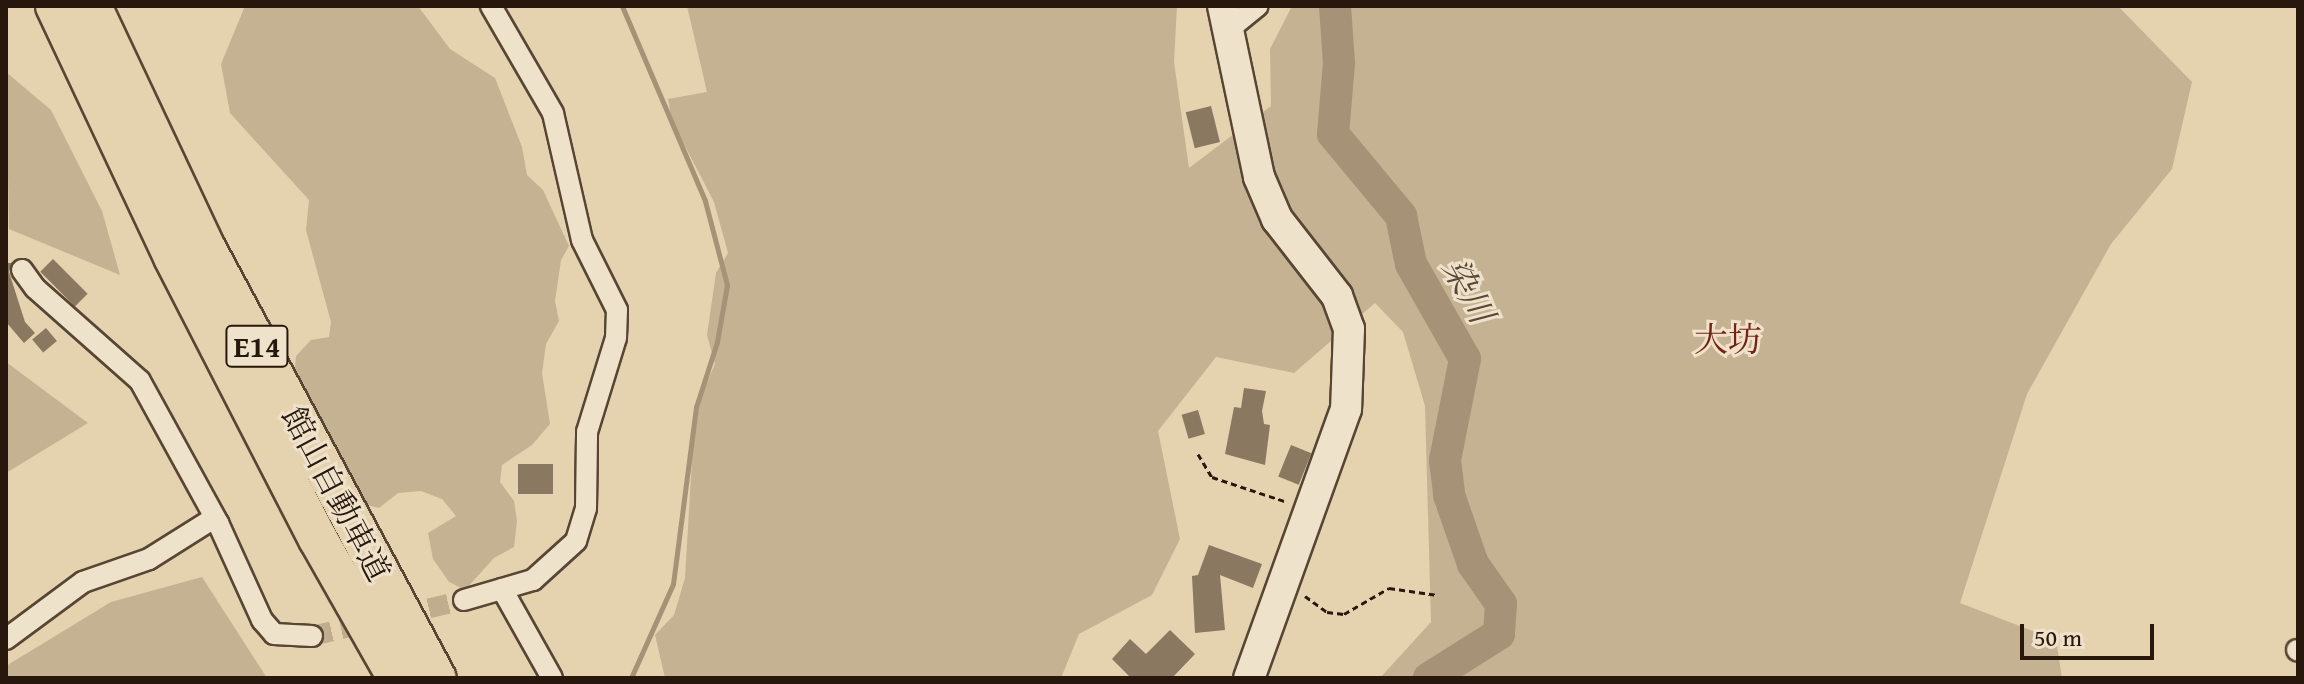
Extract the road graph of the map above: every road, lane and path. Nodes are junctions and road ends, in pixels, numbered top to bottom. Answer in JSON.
{"nodes":[{"id":1,"x":55,"y":6,"type":"edge"},
{"id":2,"x":92,"y":6,"type":"edge"},
{"id":3,"x":491,"y":6,"type":"edge"},
{"id":4,"x":1258,"y":6,"type":"edge"},
{"id":5,"x":1225,"y":18,"type":"edge"},
{"id":6,"x":22,"y":270,"type":"dead end"},
{"id":7,"x":1198,"y":454,"type":"dead end"},
{"id":8,"x":1312,"y":515,"type":"junction"},
{"id":9,"x":218,"y":523,"type":"junction"},
{"id":10,"x":1285,"y":583,"type":"junction"},
{"id":11,"x":502,"y":589,"type":"junction"},
{"id":12,"x":1438,"y":595,"type":"dead end"},
{"id":13,"x":464,"y":600,"type":"tunnel mouth"},
{"id":14,"x":312,"y":636,"type":"tunnel mouth"},
{"id":15,"x":6,"y":639,"type":"edge"},
{"id":16,"x":397,"y":678,"type":"edge"},
{"id":17,"x":437,"y":678,"type":"edge"},
{"id":18,"x":552,"y":678,"type":"edge"},
{"id":19,"x":1249,"y":678,"type":"edge"}],
"edges":[{"from":1,"to":16,"type":"highway","name":"館山自動車道","number":"E14"},
{"from":2,"to":17,"type":"highway","name":"館山自動車道","number":"E14"},
{"from":3,"to":11,"type":"street"},
{"from":4,"to":5,"type":"street"},
{"from":5,"to":8,"type":"main road"},
{"from":6,"to":9,"type":"street"},
{"from":7,"to":8,"type":"path"},
{"from":8,"to":10,"type":"main road"},
{"from":9,"to":14,"type":"street"},
{"from":9,"to":15,"type":"street"},
{"from":10,"to":12,"type":"path"},
{"from":10,"to":19,"type":"main road"},
{"from":11,"to":13,"type":"street"},
{"from":11,"to":18,"type":"street"}]}
